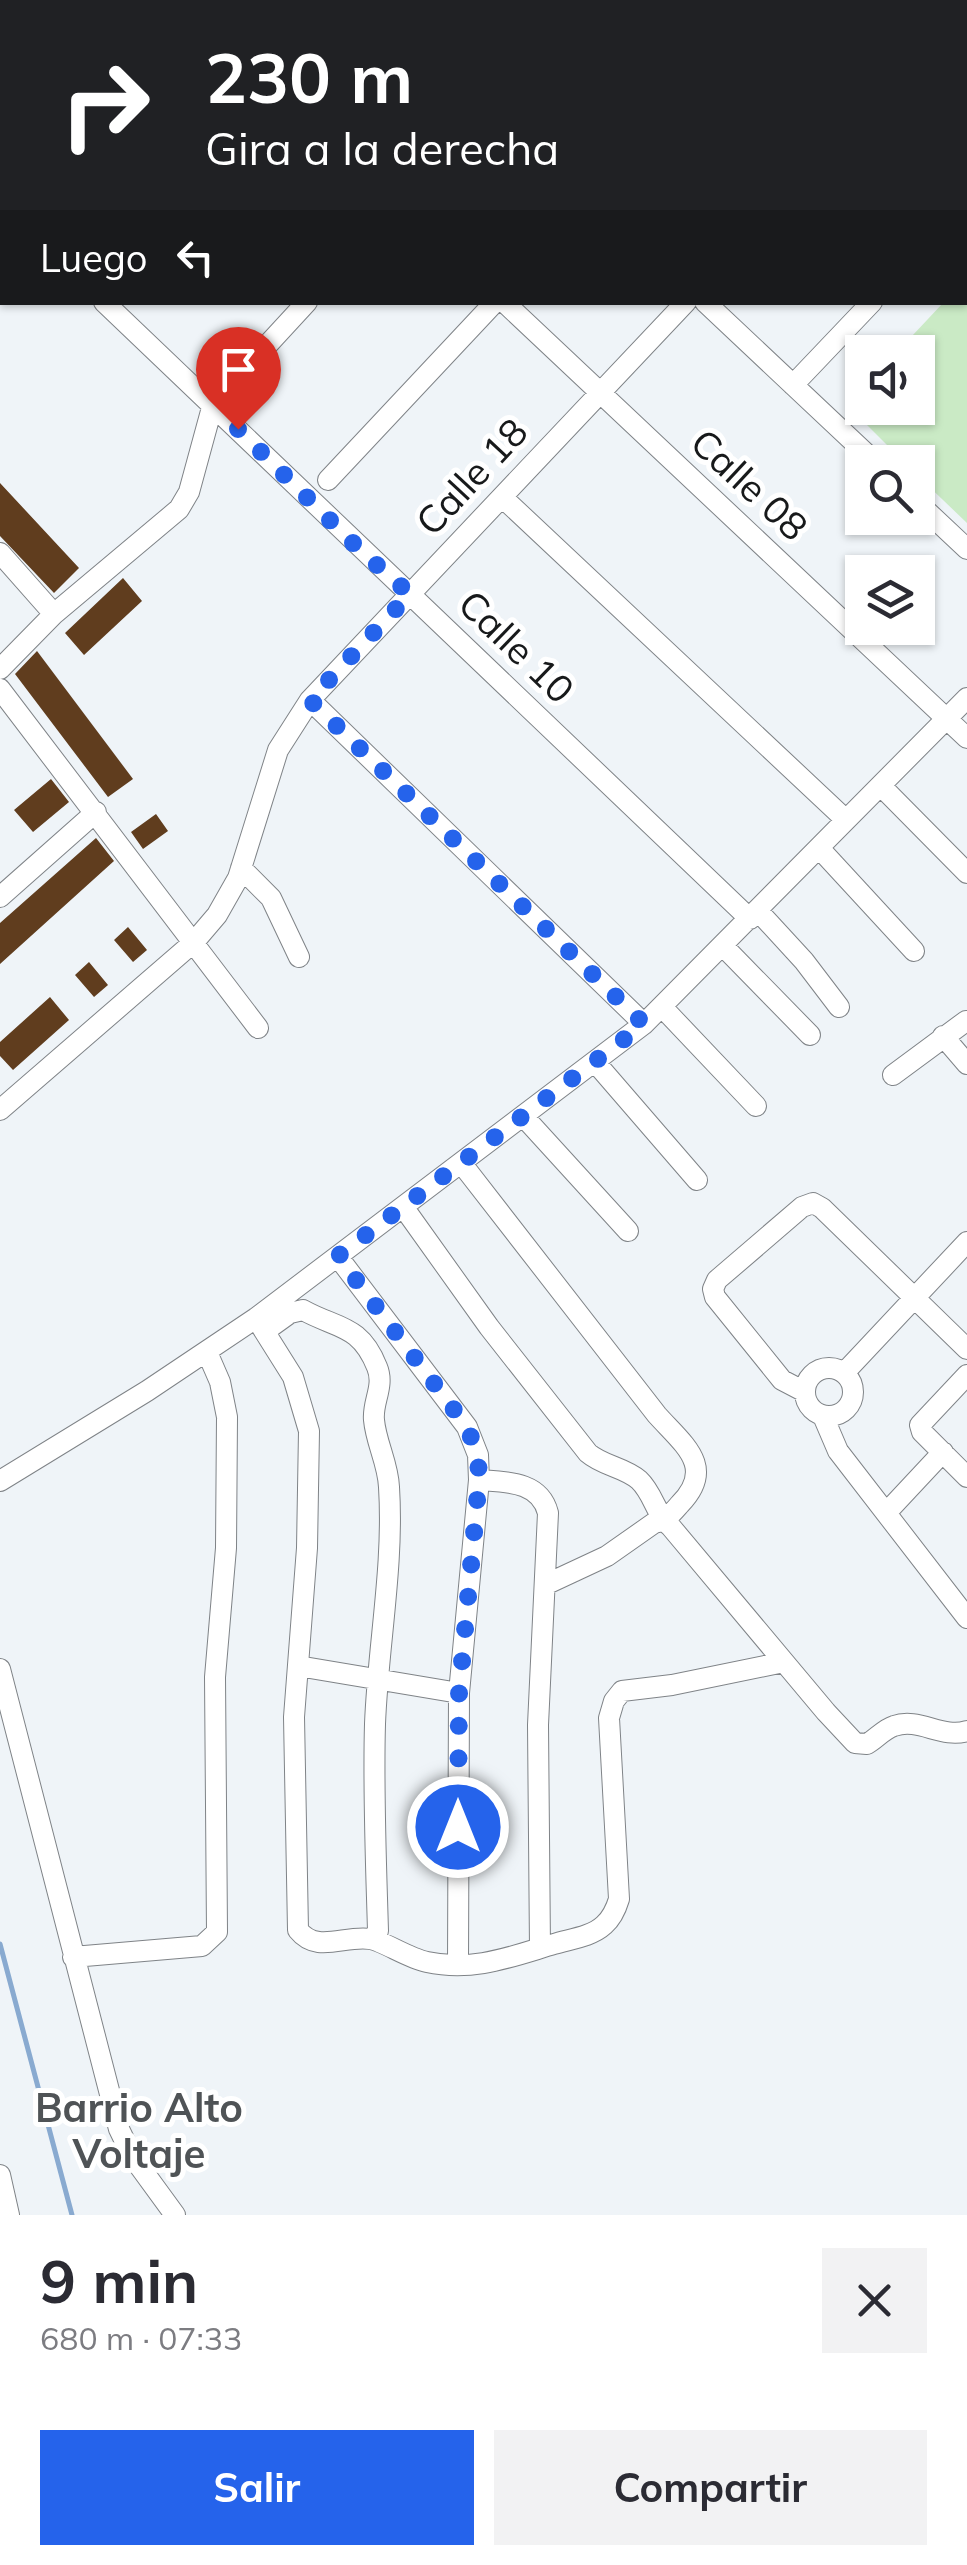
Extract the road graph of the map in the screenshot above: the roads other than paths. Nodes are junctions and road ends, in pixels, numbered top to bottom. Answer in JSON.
{"nodes":[{"id":1,"x":108,"y":305,"type":"edge"},
{"id":2,"x":304,"y":305,"type":"edge"},
{"id":3,"x":492,"y":305,"type":"edge"},
{"id":4,"x":507,"y":305,"type":"edge"},
{"id":5,"x":683,"y":305,"type":"edge"},
{"id":6,"x":707,"y":305,"type":"edge"},
{"id":7,"x":869,"y":305,"type":"edge"},
{"id":8,"x":792,"y":386,"type":"junction"},
{"id":9,"x":600,"y":393,"type":"junction"},
{"id":10,"x":213,"y":404,"type":"junction"},
{"id":11,"x":856,"y":445,"type":"edge"},
{"id":12,"x":328,"y":480,"type":"dead end"},
{"id":13,"x":502,"y":496,"type":"junction"},
{"id":14,"x":935,"y":519,"type":"edge"},
{"id":15,"x":967,"y":549,"type":"edge"},
{"id":16,"x":0,"y":553,"type":"edge"},
{"id":17,"x":410,"y":594,"type":"junction"},
{"id":18,"x":54,"y":614,"type":"junction"},
{"id":19,"x":0,"y":669,"type":"edge"},
{"id":20,"x":0,"y":689,"type":"edge"},
{"id":21,"x":310,"y":700,"type":"junction"},
{"id":22,"x":966,"y":700,"type":"edge"},
{"id":23,"x":947,"y":719,"type":"junction"},
{"id":24,"x":967,"y":738,"type":"edge"},
{"id":25,"x":881,"y":786,"type":"junction"},
{"id":26,"x":96,"y":812,"type":"junction"},
{"id":27,"x":846,"y":820,"type":"junction"},
{"id":28,"x":820,"y":848,"type":"junction"},
{"id":29,"x":241,"y":868,"type":"junction"},
{"id":30,"x":967,"y":873,"type":"edge"},
{"id":31,"x":0,"y":897,"type":"edge"},
{"id":32,"x":754,"y":915,"type":"junction"},
{"id":33,"x":194,"y":942,"type":"junction"},
{"id":34,"x":724,"y":946,"type":"junction"},
{"id":35,"x":914,"y":951,"type":"dead end"},
{"id":36,"x":300,"y":957,"type":"dead end"},
{"id":37,"x":663,"y":1008,"type":"junction"},
{"id":38,"x":839,"y":1008,"type":"dead end"},
{"id":39,"x":966,"y":1020,"type":"edge"},
{"id":40,"x":644,"y":1024,"type":"junction"},
{"id":41,"x":258,"y":1028,"type":"dead end"},
{"id":42,"x":810,"y":1036,"type":"dead end"},
{"id":43,"x":943,"y":1036,"type":"junction"},
{"id":44,"x":596,"y":1062,"type":"junction"},
{"id":45,"x":967,"y":1064,"type":"edge"},
{"id":46,"x":893,"y":1075,"type":"dead end"},
{"id":47,"x":756,"y":1106,"type":"dead end"},
{"id":48,"x":0,"y":1110,"type":"edge"},
{"id":49,"x":524,"y":1117,"type":"junction"},
{"id":50,"x":462,"y":1164,"type":"junction"},
{"id":51,"x":697,"y":1180,"type":"dead end"},
{"id":52,"x":404,"y":1208,"type":"junction"},
{"id":53,"x":628,"y":1231,"type":"dead end"},
{"id":54,"x":967,"y":1242,"type":"edge"},
{"id":55,"x":338,"y":1256,"type":"junction"},
{"id":56,"x":915,"y":1298,"type":"junction"},
{"id":57,"x":261,"y":1325,"type":"junction"},
{"id":58,"x":967,"y":1349,"type":"edge"},
{"id":59,"x":207,"y":1352,"type":"junction"},
{"id":60,"x":844,"y":1373,"type":"junction"},
{"id":61,"x":967,"y":1375,"type":"edge"},
{"id":62,"x":804,"y":1392,"type":"junction"},
{"id":63,"x":822,"y":1416,"type":"junction"},
{"id":64,"x":943,"y":1452,"type":"junction"},
{"id":65,"x":967,"y":1476,"type":"edge"},
{"id":66,"x":479,"y":1480,"type":"junction"},
{"id":67,"x":0,"y":1481,"type":"edge"},
{"id":68,"x":886,"y":1513,"type":"junction"},
{"id":69,"x":663,"y":1522,"type":"junction"},
{"id":70,"x":547,"y":1584,"type":"junction"},
{"id":71,"x":967,"y":1618,"type":"edge"},
{"id":72,"x":784,"y":1662,"type":"junction"},
{"id":73,"x":298,"y":1666,"type":"junction"},
{"id":74,"x":0,"y":1670,"type":"edge"},
{"id":75,"x":379,"y":1678,"type":"junction"},
{"id":76,"x":459,"y":1694,"type":"junction"},
{"id":77,"x":967,"y":1731,"type":"edge"},
{"id":78,"x":372,"y":1939,"type":"junction"},
{"id":79,"x":540,"y":1948,"type":"junction"},
{"id":80,"x":73,"y":1957,"type":"junction"},
{"id":81,"x":458,"y":1965,"type":"junction"},
{"id":82,"x":175,"y":2215,"type":"edge"}],
"edges":[{"from":1,"to":10,"type":"street","name":"Calle 10"},
{"from":2,"to":10,"type":"street"},
{"from":3,"to":12,"type":"street"},
{"from":4,"to":9,"type":"street","name":"Calle 08"},
{"from":5,"to":9,"type":"street","name":"Calle 18"},
{"from":6,"to":8,"type":"street"},
{"from":7,"to":8,"type":"street"},
{"from":8,"to":11,"type":"street"},
{"from":9,"to":13,"type":"street","name":"Calle 18"},
{"from":9,"to":23,"type":"street","name":"Calle 08"},
{"from":10,"to":17,"type":"street","name":"Calle 10"},
{"from":10,"to":18,"type":"street"},
{"from":13,"to":17,"type":"street","name":"Calle 18"},
{"from":13,"to":27,"type":"street"},
{"from":14,"to":15,"type":"street"},
{"from":16,"to":18,"type":"street"},
{"from":17,"to":21,"type":"street","name":"Calle 18"},
{"from":17,"to":32,"type":"street","name":"Calle 10"},
{"from":18,"to":19,"type":"street"},
{"from":20,"to":26,"type":"street"},
{"from":21,"to":29,"type":"street","name":"Calle 18"},
{"from":21,"to":40,"type":"street"},
{"from":22,"to":23,"type":"street"},
{"from":23,"to":24,"type":"street","name":"Calle 08"},
{"from":23,"to":25,"type":"street"},
{"from":25,"to":27,"type":"street"},
{"from":25,"to":30,"type":"street"},
{"from":26,"to":31,"type":"street"},
{"from":26,"to":33,"type":"street"},
{"from":27,"to":28,"type":"street"},
{"from":28,"to":32,"type":"street"},
{"from":28,"to":35,"type":"street"},
{"from":29,"to":33,"type":"street","name":"Calle 18"},
{"from":29,"to":36,"type":"street"},
{"from":32,"to":34,"type":"street"},
{"from":32,"to":38,"type":"street","name":"Calle 10"},
{"from":33,"to":41,"type":"street"},
{"from":33,"to":48,"type":"street","name":"Calle 18"},
{"from":34,"to":37,"type":"street"},
{"from":34,"to":42,"type":"street"},
{"from":37,"to":40,"type":"street"},
{"from":37,"to":47,"type":"street"},
{"from":39,"to":43,"type":"street"},
{"from":40,"to":44,"type":"street"},
{"from":43,"to":45,"type":"street"},
{"from":43,"to":46,"type":"street"},
{"from":44,"to":49,"type":"street"},
{"from":44,"to":51,"type":"street"},
{"from":49,"to":50,"type":"street"},
{"from":49,"to":53,"type":"street"},
{"from":50,"to":52,"type":"street"},
{"from":50,"to":69,"type":"street"},
{"from":52,"to":55,"type":"street"},
{"from":52,"to":69,"type":"street"},
{"from":54,"to":56,"type":"street"},
{"from":55,"to":57,"type":"street"},
{"from":55,"to":66,"type":"street"},
{"from":56,"to":58,"type":"street"},
{"from":56,"to":60,"type":"street"},
{"from":56,"to":62,"type":"street"},
{"from":57,"to":59,"type":"street"},
{"from":57,"to":73,"type":"street"},
{"from":57,"to":75,"type":"street"},
{"from":59,"to":67,"type":"street"},
{"from":59,"to":80,"type":"street"},
{"from":60,"to":62,"type":"street"},
{"from":60,"to":63,"type":"street"},
{"from":61,"to":64,"type":"street"},
{"from":62,"to":63,"type":"street"},
{"from":63,"to":68,"type":"street"},
{"from":64,"to":65,"type":"street"},
{"from":64,"to":68,"type":"street"},
{"from":66,"to":70,"type":"street"},
{"from":66,"to":76,"type":"street"},
{"from":68,"to":71,"type":"street"},
{"from":69,"to":70,"type":"street"},
{"from":69,"to":72,"type":"street"},
{"from":70,"to":79,"type":"street"},
{"from":72,"to":77,"type":"street"},
{"from":72,"to":79,"type":"street"},
{"from":73,"to":75,"type":"street"},
{"from":73,"to":78,"type":"street"},
{"from":74,"to":80,"type":"street"},
{"from":75,"to":76,"type":"street"},
{"from":75,"to":78,"type":"street"},
{"from":76,"to":81,"type":"street"},
{"from":78,"to":81,"type":"street"},
{"from":79,"to":81,"type":"street"},
{"from":80,"to":82,"type":"street"}]}
